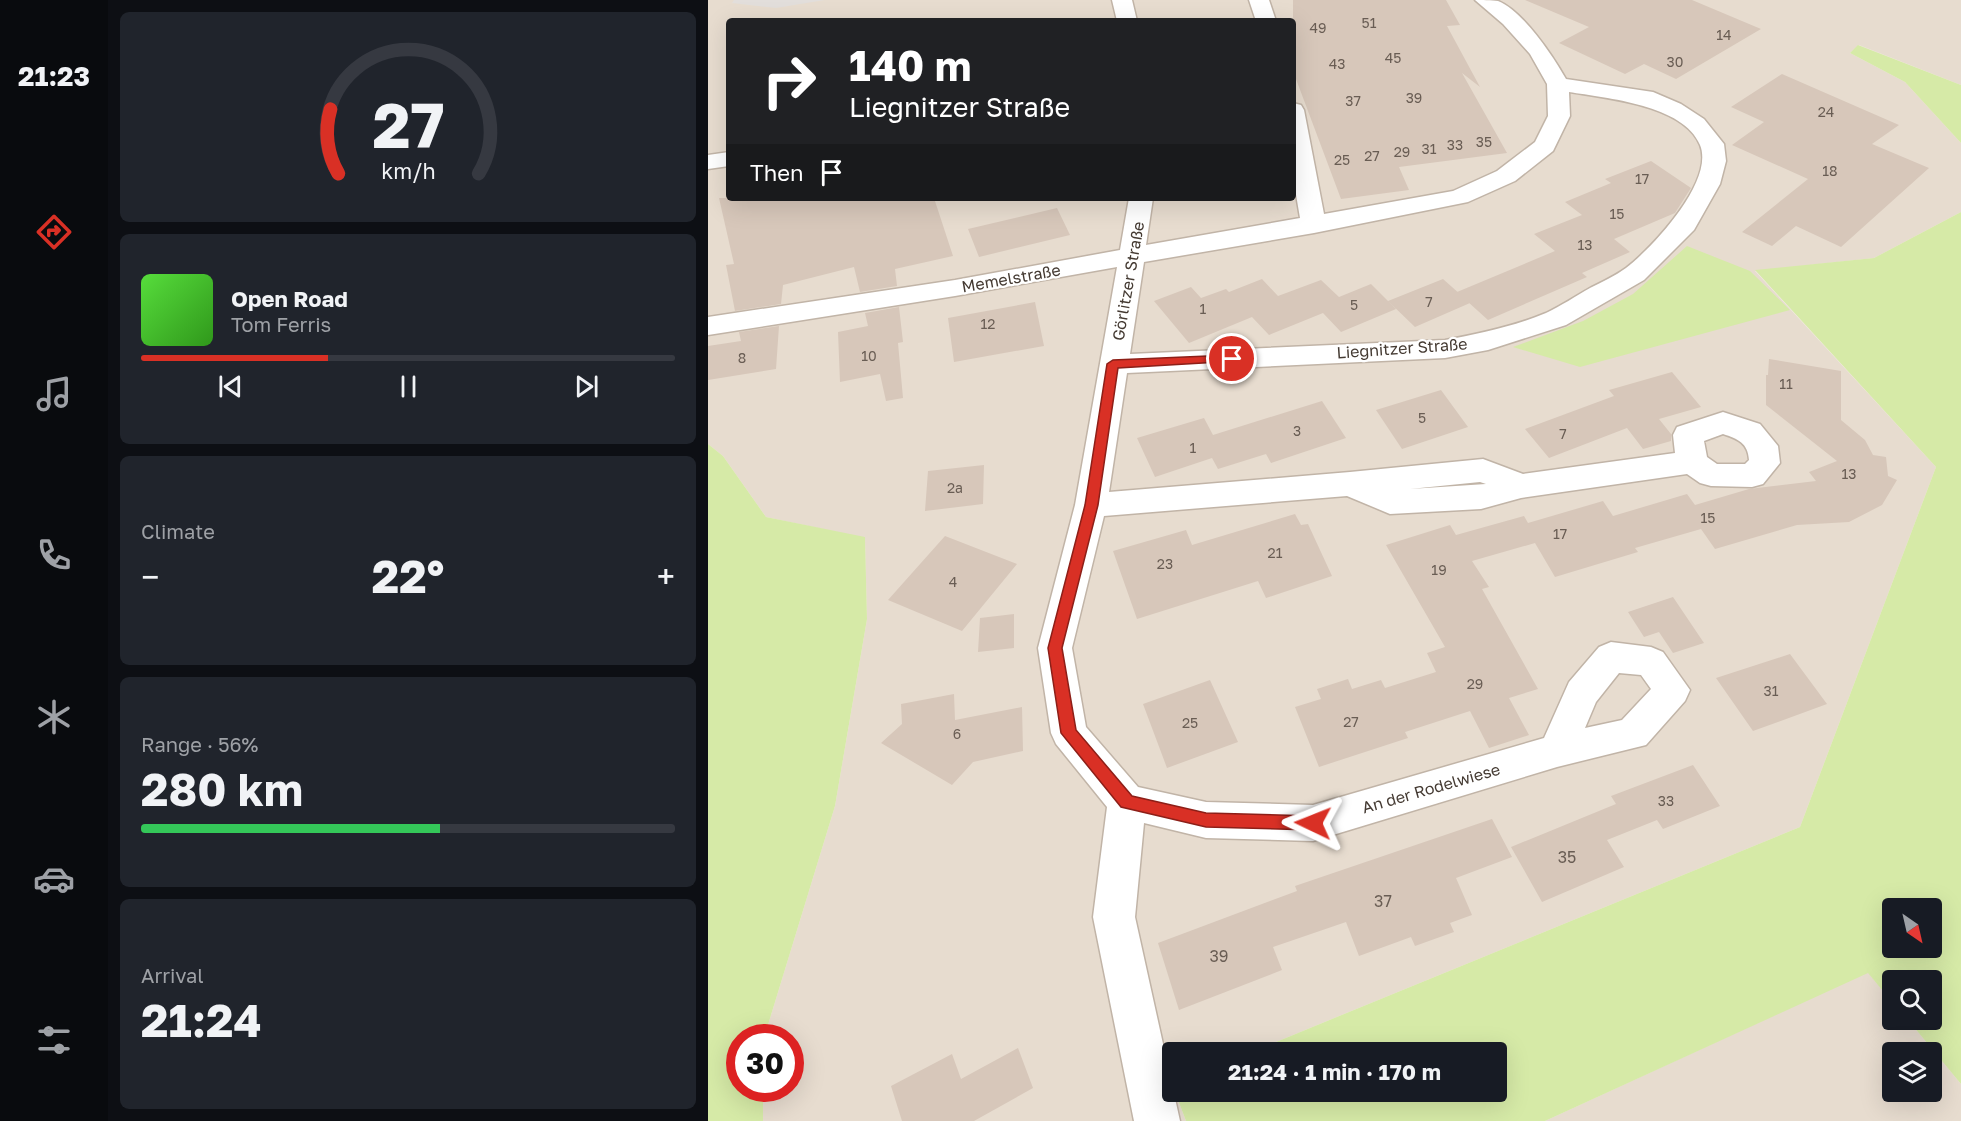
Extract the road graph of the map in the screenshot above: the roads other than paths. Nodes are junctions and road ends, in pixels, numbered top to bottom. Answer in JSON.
{"nodes":[{"id":1,"x":1122,"y":0,"type":"edge"},
{"id":2,"x":1259,"y":0,"type":"edge"},
{"id":3,"x":1485,"y":0,"type":"edge"},
{"id":4,"x":1126,"y":18,"type":"edge"},
{"id":5,"x":1265,"y":18,"type":"edge"},
{"id":6,"x":1558,"y":84,"type":"junction"},
{"id":7,"x":1296,"y":126,"type":"edge"},
{"id":8,"x":726,"y":159,"type":"edge"},
{"id":9,"x":708,"y":162,"type":"edge"},
{"id":10,"x":1142,"y":201,"type":"edge"},
{"id":11,"x":1314,"y":225,"type":"junction"},
{"id":12,"x":1134,"y":256,"type":"junction"},
{"id":13,"x":708,"y":326,"type":"edge"},
{"id":14,"x":1113,"y":364,"type":"junction"},
{"id":15,"x":1692,"y":462,"type":"dead end"},
{"id":16,"x":1091,"y":505,"type":"junction"},
{"id":17,"x":1557,"y":751,"type":"dead end"},
{"id":18,"x":1127,"y":802,"type":"junction"},
{"id":19,"x":1157,"y":1121,"type":"edge"}],
"edges":[{"from":1,"to":4,"type":"street"},
{"from":2,"to":5,"type":"street"},
{"from":3,"to":6,"type":"street","name":"Memelstraße"},
{"from":6,"to":11,"type":"street","name":"Memelstraße"},
{"from":6,"to":14,"type":"street","name":"Liegnitzer Straße"},
{"from":7,"to":11,"type":"street"},
{"from":8,"to":9,"type":"street"},
{"from":10,"to":12,"type":"street","name":"Görlitzer Straße"},
{"from":11,"to":12,"type":"street","name":"Memelstraße"},
{"from":12,"to":13,"type":"street","name":"Memelstraße"},
{"from":12,"to":14,"type":"street","name":"Görlitzer Straße"},
{"from":14,"to":16,"type":"street"},
{"from":15,"to":16,"type":"street"},
{"from":16,"to":18,"type":"street"},
{"from":17,"to":18,"type":"street","name":"An der Rodelwiese"},
{"from":18,"to":19,"type":"street"}]}
